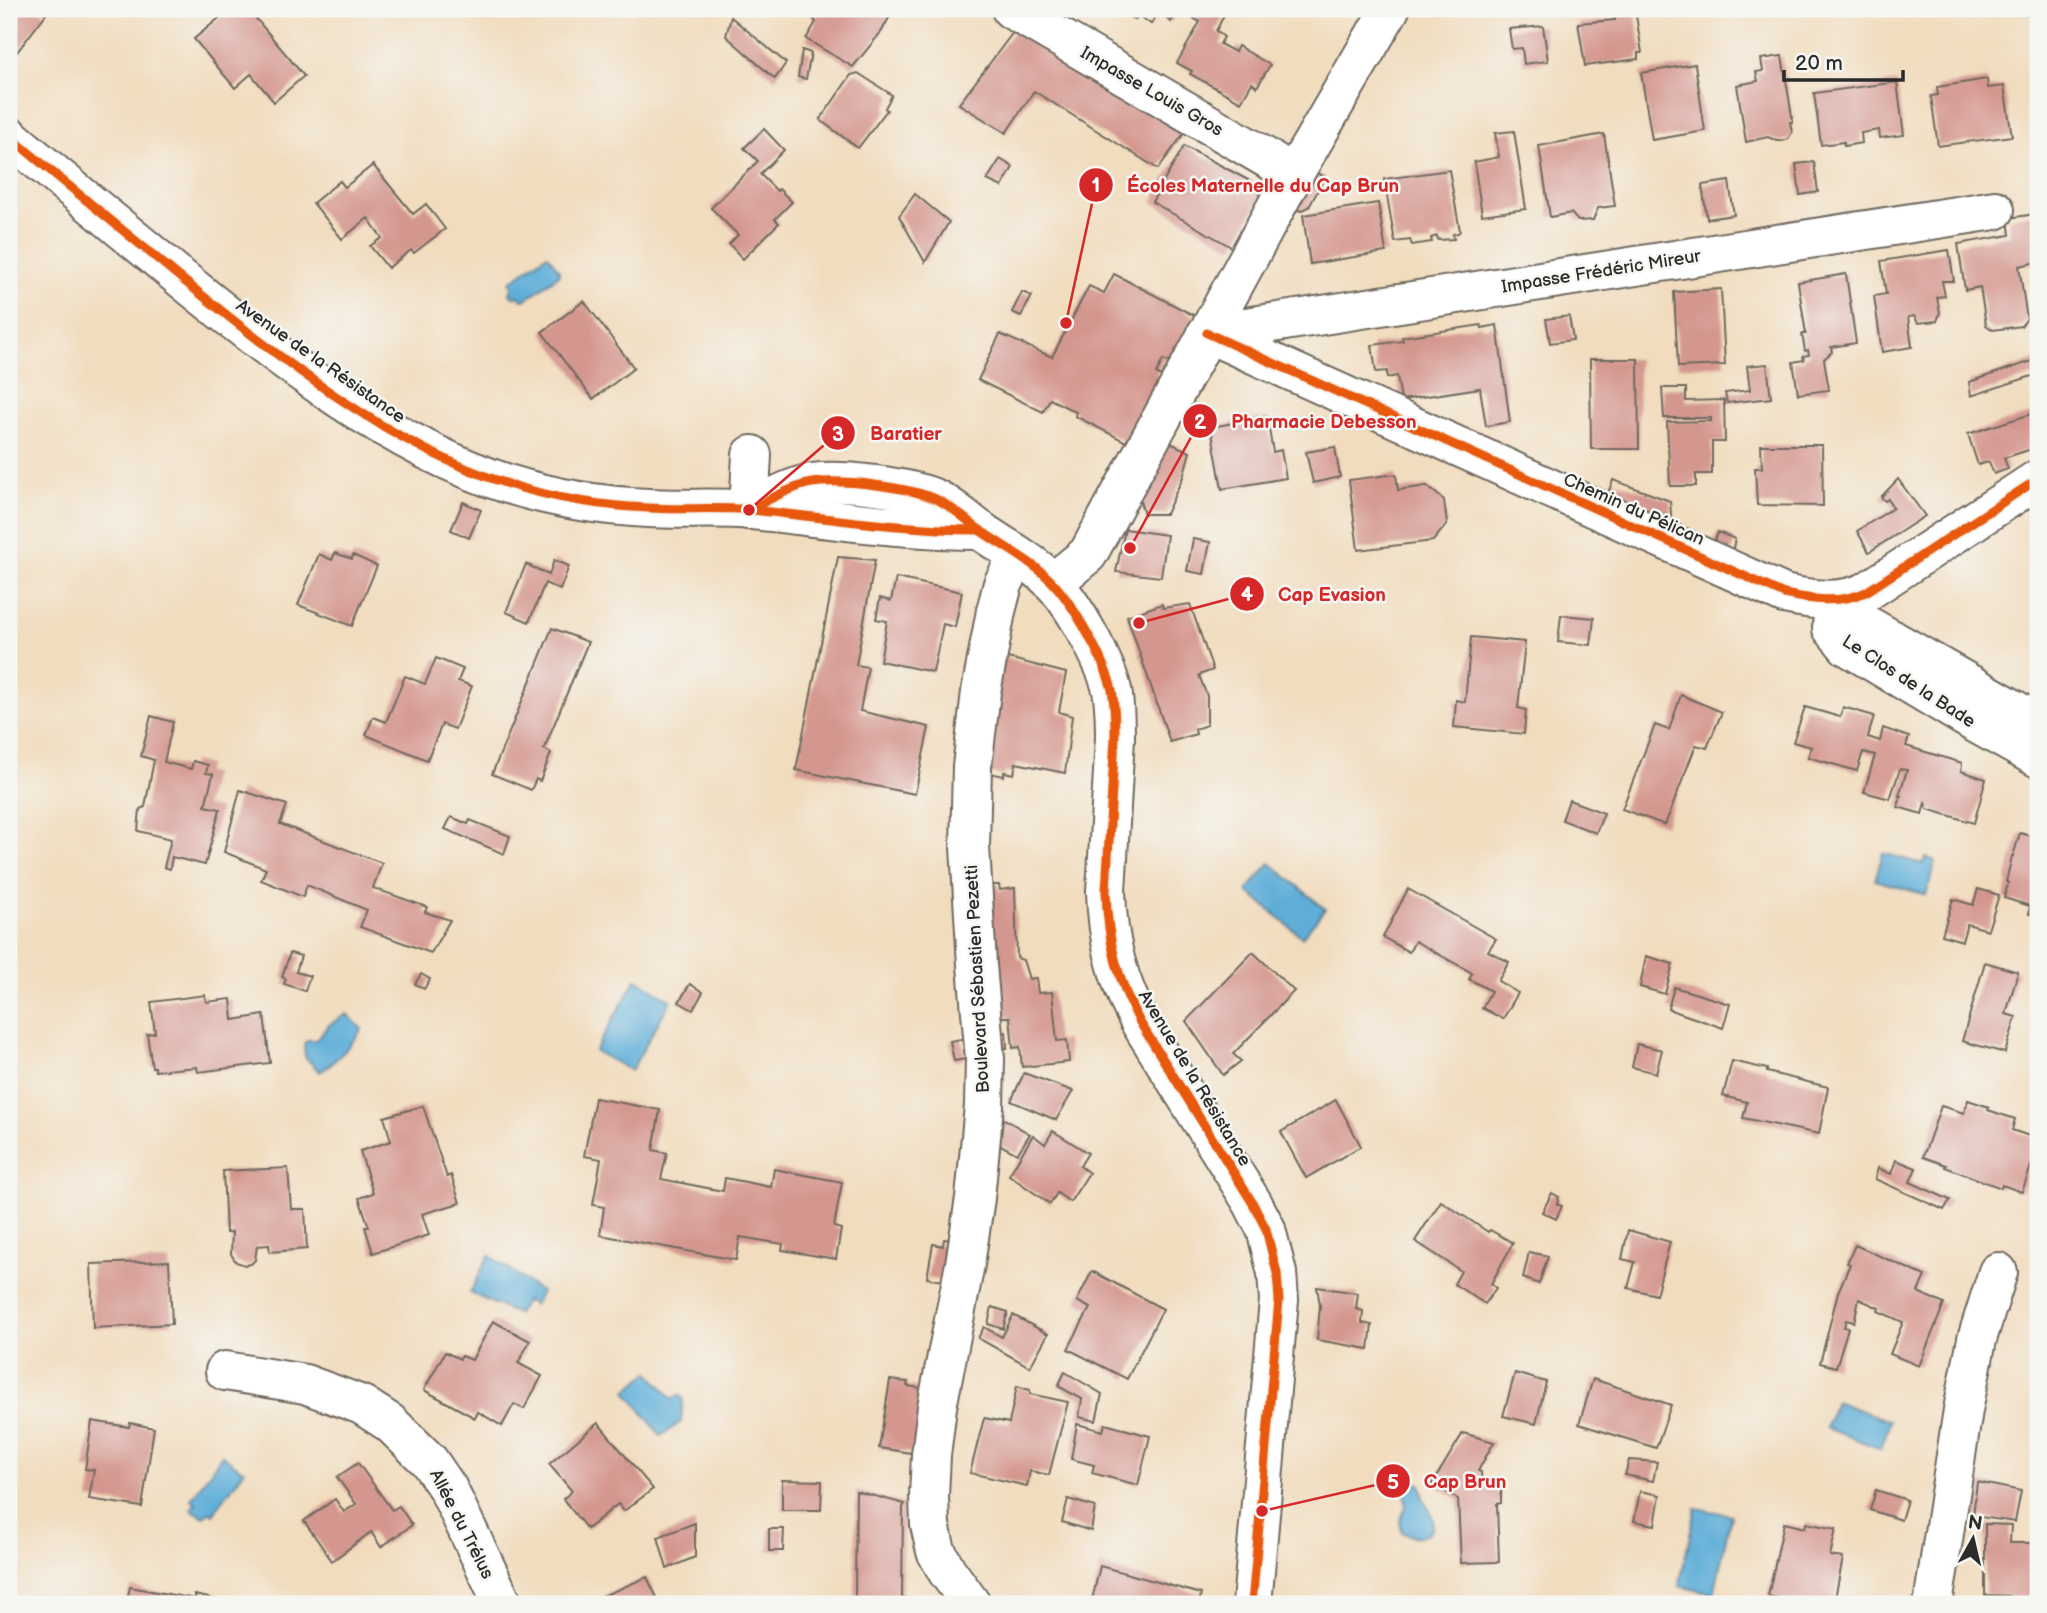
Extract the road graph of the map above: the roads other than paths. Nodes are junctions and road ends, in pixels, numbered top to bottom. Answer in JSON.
{"nodes":[{"id":1,"x":1011,"y":9,"type":"edge"},
{"id":2,"x":1390,"y":9,"type":"edge"},
{"id":3,"x":9,"y":136,"type":"edge"},
{"id":4,"x":1294,"y":174,"type":"junction"},
{"id":5,"x":1995,"y":210,"type":"dead end"},
{"id":6,"x":1207,"y":333,"type":"junction"},
{"id":7,"x":752,"y":455,"type":"dead end"},
{"id":8,"x":816,"y":470,"type":"junction"},
{"id":9,"x":2038,"y":479,"type":"edge"},
{"id":10,"x":749,"y":510,"type":"junction"},
{"id":11,"x":788,"y":515,"type":"junction"},
{"id":12,"x":980,"y":530,"type":"junction"},
{"id":13,"x":1018,"y":555,"type":"junction"},
{"id":14,"x":1054,"y":583,"type":"junction"},
{"id":15,"x":1834,"y":600,"type":"junction"},
{"id":16,"x":2038,"y":723,"type":"edge"},
{"id":17,"x":2038,"y":758,"type":"edge"},
{"id":18,"x":1998,"y":1272,"type":"dead end"},
{"id":19,"x":225,"y":1371,"type":"dead end"},
{"id":20,"x":960,"y":1599,"type":"edge"},
{"id":21,"x":503,"y":1604,"type":"edge"},
{"id":22,"x":1252,"y":1604,"type":"edge"},
{"id":23,"x":1933,"y":1604,"type":"edge"}],
"edges":[{"from":1,"to":4,"type":"street","name":"Impasse Louis Gros"},
{"from":2,"to":4,"type":"street"},
{"from":3,"to":10,"type":"street","name":"Avenue de la Résistance"},
{"from":4,"to":6,"type":"street"},
{"from":5,"to":6,"type":"street","name":"Impasse Frédéric Mireur"},
{"from":6,"to":14,"type":"street"},
{"from":6,"to":15,"type":"street","name":"Chemin du Pélican"},
{"from":7,"to":10,"type":"street"},
{"from":8,"to":10,"type":"street","name":"Avenue de la Résistance"},
{"from":8,"to":11,"type":"street"},
{"from":8,"to":12,"type":"street","name":"Avenue de la Résistance"},
{"from":9,"to":15,"type":"street","name":"Chemin du Pélican"},
{"from":10,"to":11,"type":"street","name":"Avenue de la Résistance"},
{"from":11,"to":12,"type":"street","name":"Avenue de la Résistance"},
{"from":12,"to":13,"type":"street","name":"Avenue de la Résistance"},
{"from":13,"to":14,"type":"street","name":"Avenue de la Résistance"},
{"from":13,"to":20,"type":"street","name":"Boulevard Sébastien Pezetti"},
{"from":14,"to":22,"type":"street","name":"Avenue de la Résistance"},
{"from":15,"to":16,"type":"street","name":"Le Clos de la Bade"},
{"from":15,"to":17,"type":"street","name":"Le Clos de la Bade"},
{"from":18,"to":23,"type":"street"},
{"from":19,"to":21,"type":"street","name":"Allée du Trélus"}]}
